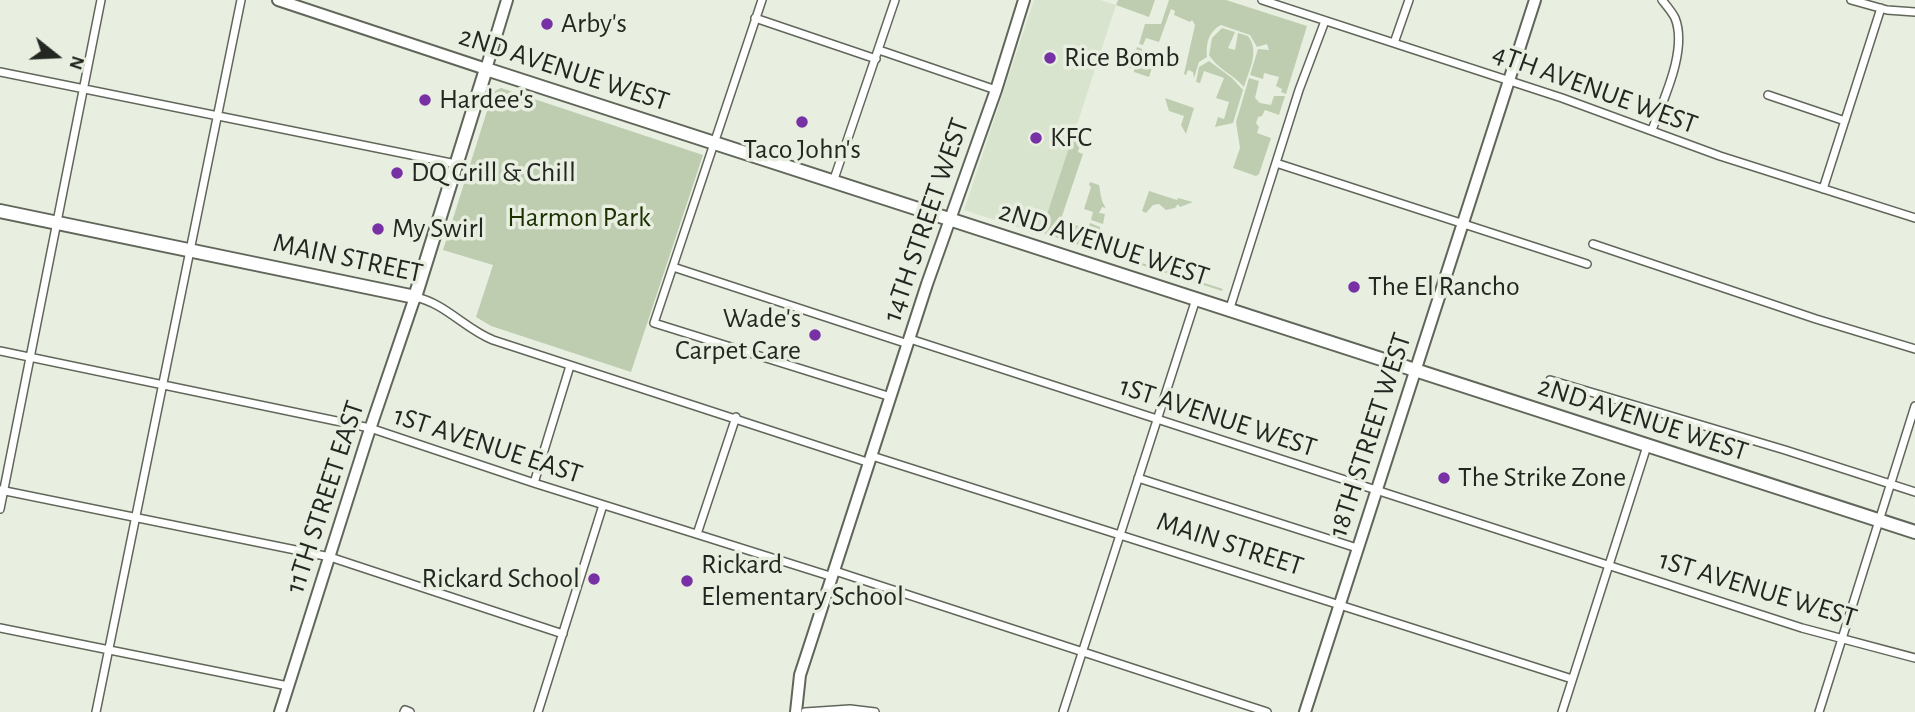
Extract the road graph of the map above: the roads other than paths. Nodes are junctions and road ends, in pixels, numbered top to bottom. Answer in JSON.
{"nodes":[{"id":1,"x":101,"y":0,"type":"edge"},
{"id":2,"x":242,"y":0,"type":"edge"},
{"id":3,"x":278,"y":0,"type":"edge"},
{"id":4,"x":507,"y":0,"type":"edge"},
{"id":5,"x":762,"y":0,"type":"edge"},
{"id":6,"x":895,"y":0,"type":"edge"},
{"id":7,"x":1024,"y":0,"type":"edge"},
{"id":8,"x":1262,"y":0,"type":"edge"},
{"id":9,"x":1409,"y":0,"type":"edge"},
{"id":10,"x":1535,"y":0,"type":"edge"},
{"id":11,"x":1662,"y":0,"type":"edge"},
{"id":12,"x":1851,"y":0,"type":"edge"},
{"id":13,"x":1881,"y":8,"type":"junction"},
{"id":14,"x":1915,"y":12,"type":"edge"},
{"id":15,"x":755,"y":18,"type":"junction"},
{"id":16,"x":1325,"y":21,"type":"junction"},
{"id":17,"x":1394,"y":43,"type":"junction"},
{"id":18,"x":877,"y":55,"type":"junction"},
{"id":19,"x":486,"y":69,"type":"junction"},
{"id":20,"x":0,"y":72,"type":"edge"},
{"id":21,"x":1509,"y":80,"type":"junction"},
{"id":22,"x":84,"y":89,"type":"junction"},
{"id":23,"x":996,"y":90,"type":"junction"},
{"id":24,"x":1768,"y":95,"type":"dead end"},
{"id":25,"x":218,"y":115,"type":"junction"},
{"id":26,"x":1845,"y":121,"type":"junction"},
{"id":27,"x":1653,"y":130,"type":"junction"},
{"id":28,"x":714,"y":143,"type":"junction"},
{"id":29,"x":1276,"y":163,"type":"junction"},
{"id":30,"x":456,"y":164,"type":"junction"},
{"id":31,"x":833,"y":182,"type":"junction"},
{"id":32,"x":1823,"y":189,"type":"junction"},
{"id":33,"x":0,"y":211,"type":"edge"},
{"id":34,"x":1915,"y":218,"type":"edge"},
{"id":35,"x":950,"y":219,"type":"junction"},
{"id":36,"x":58,"y":223,"type":"junction"},
{"id":37,"x":1464,"y":223,"type":"junction"},
{"id":38,"x":1593,"y":244,"type":"dead end"},
{"id":39,"x":190,"y":250,"type":"junction"},
{"id":40,"x":1587,"y":264,"type":"dead end"},
{"id":41,"x":673,"y":267,"type":"junction"},
{"id":42,"x":415,"y":297,"type":"junction"},
{"id":43,"x":1196,"y":299,"type":"junction"},
{"id":44,"x":1229,"y":310,"type":"junction"},
{"id":45,"x":909,"y":341,"type":"junction"},
{"id":46,"x":1915,"y":349,"type":"edge"},
{"id":47,"x":0,"y":352,"type":"edge"},
{"id":48,"x":31,"y":358,"type":"junction"},
{"id":49,"x":570,"y":366,"type":"junction"},
{"id":50,"x":1416,"y":371,"type":"junction"},
{"id":51,"x":1550,"y":380,"type":"dead end"},
{"id":52,"x":164,"y":386,"type":"junction"},
{"id":53,"x":891,"y":397,"type":"junction"},
{"id":54,"x":1915,"y":405,"type":"edge"},
{"id":55,"x":736,"y":417,"type":"junction"},
{"id":56,"x":1157,"y":419,"type":"junction"},
{"id":57,"x":370,"y":428,"type":"junction"},
{"id":58,"x":1647,"y":446,"type":"junction"},
{"id":59,"x":871,"y":459,"type":"junction"},
{"id":60,"x":1138,"y":478,"type":"junction"},
{"id":61,"x":534,"y":483,"type":"junction"},
{"id":62,"x":1890,"y":484,"type":"junction"},
{"id":63,"x":1377,"y":490,"type":"junction"},
{"id":64,"x":2,"y":491,"type":"edge"},
{"id":65,"x":1915,"y":492,"type":"edge"},
{"id":66,"x":603,"y":505,"type":"junction"},
{"id":67,"x":0,"y":509,"type":"edge"},
{"id":68,"x":137,"y":518,"type":"junction"},
{"id":69,"x":1879,"y":521,"type":"junction"},
{"id":70,"x":1915,"y":532,"type":"edge"},
{"id":71,"x":697,"y":534,"type":"junction"},
{"id":72,"x":1120,"y":534,"type":"junction"},
{"id":73,"x":1357,"y":548,"type":"junction"},
{"id":74,"x":330,"y":557,"type":"junction"},
{"id":75,"x":1608,"y":565,"type":"junction"},
{"id":76,"x":834,"y":574,"type":"junction"},
{"id":77,"x":1339,"y":605,"type":"junction"},
{"id":78,"x":0,"y":628,"type":"edge"},
{"id":79,"x":563,"y":634,"type":"junction"},
{"id":80,"x":1842,"y":639,"type":"junction"},
{"id":81,"x":109,"y":650,"type":"junction"},
{"id":82,"x":1082,"y":652,"type":"junction"},
{"id":83,"x":1915,"y":658,"type":"edge"},
{"id":84,"x":1572,"y":679,"type":"junction"},
{"id":85,"x":288,"y":686,"type":"junction"},
{"id":86,"x":96,"y":712,"type":"edge"},
{"id":87,"x":280,"y":712,"type":"edge"},
{"id":88,"x":404,"y":712,"type":"edge"},
{"id":89,"x":410,"y":712,"type":"edge"},
{"id":90,"x":538,"y":712,"type":"edge"},
{"id":91,"x":796,"y":712,"type":"edge"},
{"id":92,"x":805,"y":712,"type":"edge"},
{"id":93,"x":875,"y":712,"type":"edge"},
{"id":94,"x":1063,"y":712,"type":"edge"},
{"id":95,"x":1268,"y":712,"type":"edge"},
{"id":96,"x":1306,"y":712,"type":"edge"},
{"id":97,"x":1562,"y":712,"type":"edge"},
{"id":98,"x":1819,"y":712,"type":"edge"}],
"edges":[{"from":1,"to":22,"type":"street"},
{"from":2,"to":25,"type":"street"},
{"from":3,"to":19,"type":"street","name":"2ND AVENUE WEST"},
{"from":4,"to":19,"type":"street"},
{"from":5,"to":15,"type":"street"},
{"from":6,"to":18,"type":"street"},
{"from":7,"to":23,"type":"street","name":"14TH STREET WEST"},
{"from":8,"to":16,"type":"street","name":"4TH AVENUE WEST"},
{"from":9,"to":17,"type":"street"},
{"from":10,"to":21,"type":"street","name":"18TH STREET WEST"},
{"from":11,"to":27,"type":"street"},
{"from":12,"to":13,"type":"street"},
{"from":13,"to":14,"type":"street"},
{"from":13,"to":26,"type":"street"},
{"from":15,"to":18,"type":"street"},
{"from":15,"to":28,"type":"street"},
{"from":16,"to":17,"type":"street","name":"4TH AVENUE WEST"},
{"from":16,"to":29,"type":"street"},
{"from":17,"to":21,"type":"street","name":"4TH AVENUE WEST"},
{"from":18,"to":23,"type":"street"},
{"from":18,"to":31,"type":"street"},
{"from":19,"to":28,"type":"main road","name":"2ND AVENUE WEST"},
{"from":19,"to":30,"type":"main road"},
{"from":20,"to":22,"type":"street"},
{"from":21,"to":27,"type":"street","name":"4TH AVENUE WEST"},
{"from":21,"to":37,"type":"street","name":"18TH STREET WEST"},
{"from":22,"to":25,"type":"street"},
{"from":22,"to":36,"type":"street"},
{"from":23,"to":35,"type":"street","name":"14TH STREET WEST"},
{"from":24,"to":26,"type":"street"},
{"from":25,"to":30,"type":"street"},
{"from":25,"to":39,"type":"street"},
{"from":26,"to":32,"type":"street"},
{"from":27,"to":32,"type":"street","name":"4TH AVENUE WEST"},
{"from":28,"to":31,"type":"main road","name":"2ND AVENUE WEST"},
{"from":28,"to":41,"type":"street"},
{"from":29,"to":37,"type":"street"},
{"from":29,"to":44,"type":"street"},
{"from":30,"to":42,"type":"main road"},
{"from":31,"to":35,"type":"main road","name":"2ND AVENUE WEST"},
{"from":32,"to":34,"type":"street","name":"4TH AVENUE WEST"},
{"from":33,"to":36,"type":"main road","name":"MAIN STREET"},
{"from":35,"to":43,"type":"main road","name":"2ND AVENUE WEST"},
{"from":35,"to":45,"type":"street","name":"14TH STREET WEST"},
{"from":36,"to":39,"type":"main road","name":"MAIN STREET"},
{"from":36,"to":48,"type":"street"},
{"from":37,"to":40,"type":"street"},
{"from":37,"to":50,"type":"street","name":"18TH STREET WEST"},
{"from":38,"to":46,"type":"street"},
{"from":39,"to":42,"type":"main road","name":"MAIN STREET"},
{"from":39,"to":52,"type":"street"},
{"from":41,"to":45,"type":"street","name":"1ST AVENUE WEST"},
{"from":41,"to":53,"type":"street"},
{"from":42,"to":49,"type":"street","name":"MAIN STREET"},
{"from":42,"to":57,"type":"street","name":"11TH STREET EAST"},
{"from":43,"to":44,"type":"main road","name":"2ND AVENUE WEST"},
{"from":43,"to":56,"type":"street"},
{"from":44,"to":50,"type":"main road","name":"2ND AVENUE WEST"},
{"from":45,"to":53,"type":"street","name":"14TH STREET WEST"},
{"from":45,"to":56,"type":"street","name":"1ST AVENUE WEST"},
{"from":47,"to":48,"type":"street","name":"1ST AVENUE EAST"},
{"from":48,"to":52,"type":"street","name":"1ST AVENUE EAST"},
{"from":48,"to":64,"type":"street"},
{"from":49,"to":55,"type":"street","name":"MAIN STREET"},
{"from":49,"to":61,"type":"street"},
{"from":50,"to":58,"type":"main road","name":"2ND AVENUE WEST"},
{"from":50,"to":63,"type":"street","name":"18TH STREET WEST"},
{"from":51,"to":62,"type":"street"},
{"from":52,"to":57,"type":"street","name":"1ST AVENUE EAST"},
{"from":52,"to":68,"type":"street"},
{"from":53,"to":59,"type":"street","name":"14TH STREET WEST"},
{"from":54,"to":62,"type":"street"},
{"from":55,"to":59,"type":"street","name":"MAIN STREET"},
{"from":55,"to":71,"type":"street"},
{"from":56,"to":60,"type":"street"},
{"from":56,"to":63,"type":"street","name":"1ST AVENUE WEST"},
{"from":57,"to":61,"type":"street","name":"1ST AVENUE EAST"},
{"from":57,"to":74,"type":"street","name":"11TH STREET EAST"},
{"from":58,"to":69,"type":"main road","name":"2ND AVENUE WEST"},
{"from":58,"to":75,"type":"street"},
{"from":59,"to":72,"type":"street","name":"MAIN STREET"},
{"from":59,"to":76,"type":"street","name":"14TH STREET WEST"},
{"from":60,"to":72,"type":"street"},
{"from":60,"to":73,"type":"street"},
{"from":61,"to":66,"type":"street","name":"1ST AVENUE EAST"},
{"from":62,"to":65,"type":"street"},
{"from":62,"to":69,"type":"street"},
{"from":63,"to":73,"type":"street","name":"18TH STREET WEST"},
{"from":63,"to":75,"type":"street","name":"1ST AVENUE WEST"},
{"from":64,"to":67,"type":"street"},
{"from":64,"to":68,"type":"street"},
{"from":66,"to":71,"type":"street","name":"1ST AVENUE EAST"},
{"from":66,"to":79,"type":"street"},
{"from":68,"to":74,"type":"street"},
{"from":68,"to":81,"type":"street"},
{"from":69,"to":70,"type":"main road","name":"2ND AVENUE WEST"},
{"from":69,"to":80,"type":"street"},
{"from":71,"to":76,"type":"street","name":"1ST AVENUE EAST"},
{"from":72,"to":77,"type":"street","name":"MAIN STREET"},
{"from":72,"to":82,"type":"street"},
{"from":73,"to":77,"type":"street","name":"18TH STREET WEST"},
{"from":74,"to":79,"type":"street"},
{"from":74,"to":85,"type":"street","name":"11TH STREET EAST"},
{"from":75,"to":80,"type":"street","name":"1ST AVENUE WEST"},
{"from":75,"to":84,"type":"street"},
{"from":76,"to":82,"type":"street","name":"1ST AVENUE EAST"},
{"from":76,"to":91,"type":"street","name":"14TH STREET WEST"},
{"from":77,"to":84,"type":"street","name":"MAIN STREET"},
{"from":77,"to":96,"type":"street","name":"18TH STREET WEST"},
{"from":78,"to":81,"type":"street"},
{"from":79,"to":90,"type":"street"},
{"from":80,"to":83,"type":"street","name":"1ST AVENUE WEST"},
{"from":80,"to":98,"type":"street"},
{"from":81,"to":85,"type":"street"},
{"from":81,"to":86,"type":"street"},
{"from":82,"to":94,"type":"street"},
{"from":82,"to":95,"type":"street","name":"1ST AVENUE EAST"},
{"from":84,"to":97,"type":"street"},
{"from":85,"to":87,"type":"street","name":"11TH STREET EAST"},
{"from":88,"to":89,"type":"street"},
{"from":92,"to":93,"type":"street"}]}
